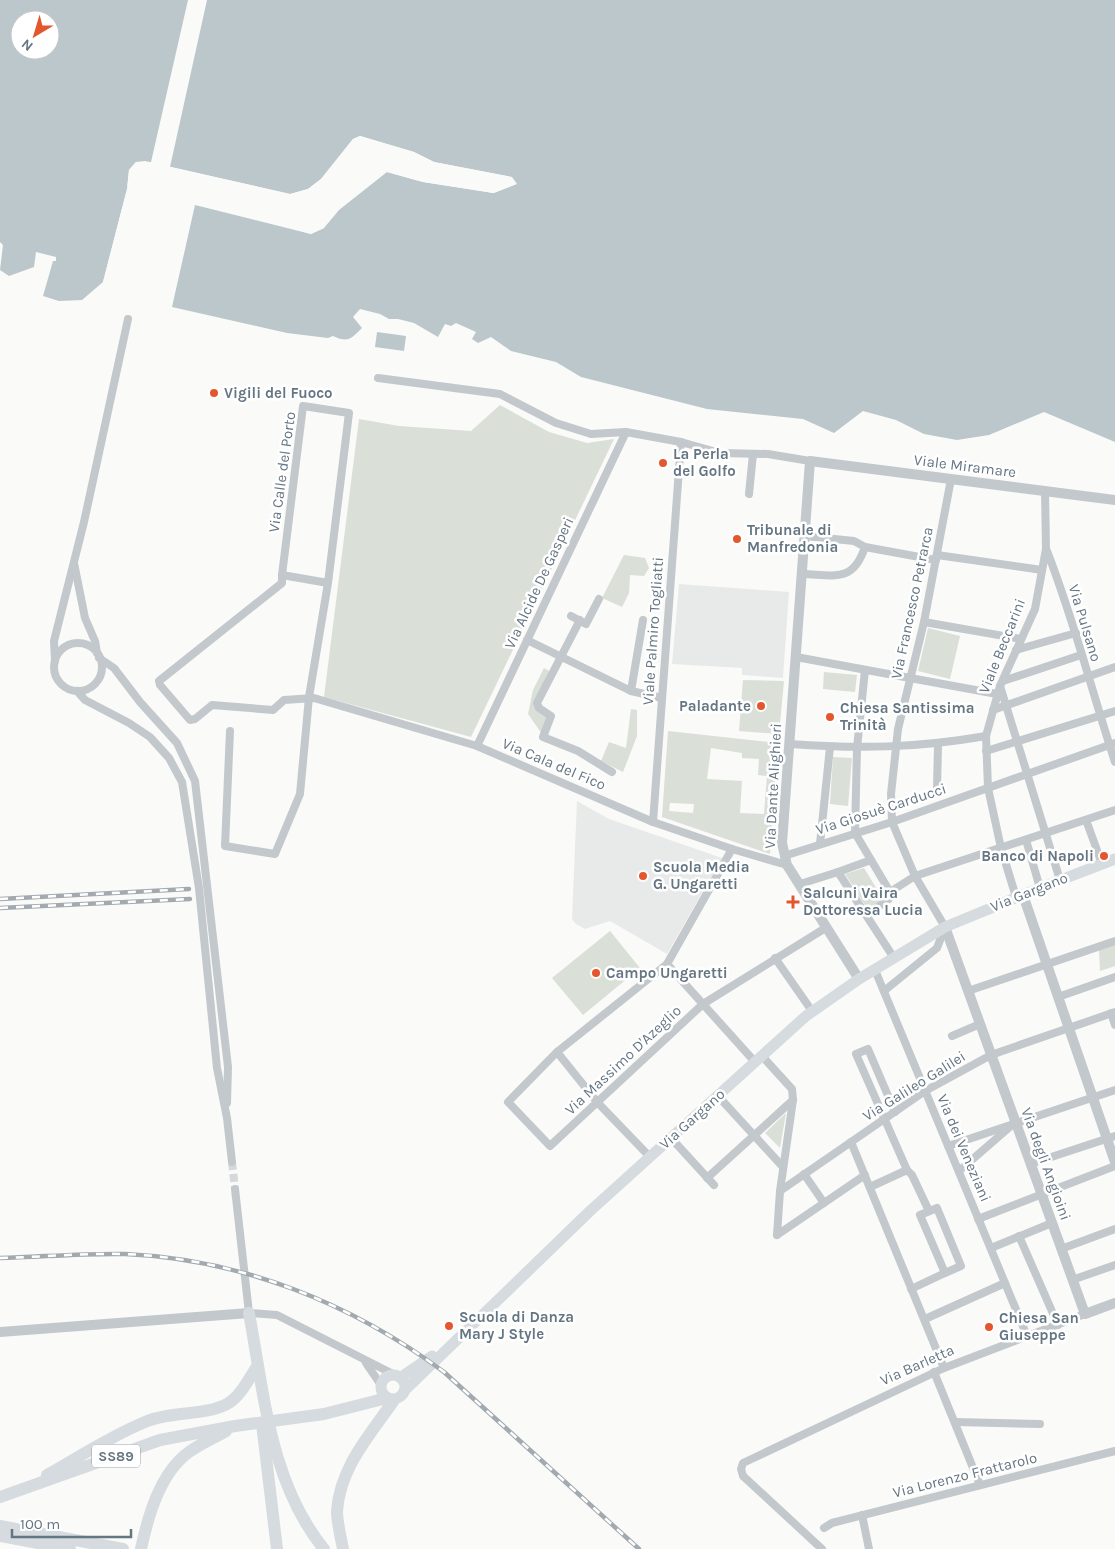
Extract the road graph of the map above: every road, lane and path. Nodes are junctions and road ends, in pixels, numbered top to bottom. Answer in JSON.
{"nodes":[{"id":1,"x":128,"y":319,"type":"dead end"},
{"id":2,"x":378,"y":378,"type":"dead end"},
{"id":3,"x":626,"y":432,"type":"junction"},
{"id":4,"x":681,"y":442,"type":"junction"},
{"id":5,"x":753,"y":454,"type":"junction"},
{"id":6,"x":810,"y":461,"type":"junction"},
{"id":7,"x":951,"y":479,"type":"junction"},
{"id":8,"x":1045,"y":491,"type":"junction"},
{"id":9,"x":749,"y":494,"type":"dead end"},
{"id":10,"x":1115,"y":500,"type":"edge"},
{"id":11,"x":805,"y":536,"type":"junction"},
{"id":12,"x":865,"y":547,"type":"junction"},
{"id":13,"x":1046,"y":549,"type":"junction"},
{"id":14,"x":936,"y":557,"type":"junction"},
{"id":15,"x":74,"y":559,"type":"junction"},
{"id":16,"x":1042,"y":570,"type":"junction"},
{"id":17,"x":802,"y":574,"type":"junction"},
{"id":18,"x":282,"y":575,"type":"junction"},
{"id":19,"x":328,"y":583,"type":"junction"},
{"id":20,"x":599,"y":599,"type":"dead end"},
{"id":21,"x":571,"y":616,"type":"dead end"},
{"id":22,"x":580,"y":620,"type":"junction"},
{"id":23,"x":643,"y":620,"type":"dead end"},
{"id":24,"x":924,"y":622,"type":"junction"},
{"id":25,"x":1076,"y":633,"type":"junction"},
{"id":26,"x":1021,"y":639,"type":"junction"},
{"id":27,"x":527,"y":640,"type":"junction"},
{"id":28,"x":1016,"y":650,"type":"junction"},
{"id":29,"x":98,"y":655,"type":"junction"},
{"id":30,"x":1080,"y":655,"type":"junction"},
{"id":31,"x":796,"y":657,"type":"junction"},
{"id":32,"x":561,"y":658,"type":"junction"},
{"id":33,"x":55,"y":661,"type":"junction"},
{"id":34,"x":1115,"y":667,"type":"edge"},
{"id":35,"x":865,"y":670,"type":"junction"},
{"id":36,"x":910,"y":678,"type":"junction"},
{"id":37,"x":1088,"y":678,"type":"junction"},
{"id":38,"x":1001,"y":683,"type":"junction"},
{"id":39,"x":631,"y":691,"type":"junction"},
{"id":40,"x":77,"y":692,"type":"junction"},
{"id":41,"x":997,"y":694,"type":"junction"},
{"id":42,"x":309,"y":697,"type":"junction"},
{"id":43,"x":662,"y":698,"type":"junction"},
{"id":44,"x":1007,"y":705,"type":"junction"},
{"id":45,"x":993,"y":710,"type":"junction"},
{"id":46,"x":1115,"y":711,"type":"edge"},
{"id":47,"x":1100,"y":714,"type":"junction"},
{"id":48,"x":230,"y":731,"type":"dead end"},
{"id":49,"x":986,"y":736,"type":"junction"},
{"id":50,"x":1018,"y":740,"type":"junction"},
{"id":51,"x":1112,"y":743,"type":"edge"},
{"id":52,"x":790,"y":744,"type":"junction"},
{"id":53,"x":938,"y":744,"type":"junction"},
{"id":54,"x":477,"y":746,"type":"junction"},
{"id":55,"x":830,"y":747,"type":"junction"},
{"id":56,"x":895,"y":747,"type":"junction"},
{"id":57,"x":858,"y":748,"type":"junction"},
{"id":58,"x":986,"y":750,"type":"junction"},
{"id":59,"x":1115,"y":762,"type":"edge"},
{"id":60,"x":612,"y":772,"type":"dead end"},
{"id":61,"x":1027,"y":774,"type":"junction"},
{"id":62,"x":988,"y":788,"type":"junction"},
{"id":63,"x":937,"y":790,"type":"dead end"},
{"id":64,"x":1115,"y":810,"type":"edge"},
{"id":65,"x":1086,"y":820,"type":"junction"},
{"id":66,"x":653,"y":822,"type":"junction"},
{"id":67,"x":892,"y":822,"type":"junction"},
{"id":68,"x":855,"y":833,"type":"junction"},
{"id":69,"x":1045,"y":834,"type":"junction"},
{"id":70,"x":1026,"y":840,"type":"junction"},
{"id":71,"x":820,"y":844,"type":"junction"},
{"id":72,"x":1001,"y":848,"type":"junction"},
{"id":73,"x":732,"y":849,"type":"junction"},
{"id":74,"x":1115,"y":859,"type":"edge"},
{"id":75,"x":785,"y":860,"type":"junction"},
{"id":76,"x":871,"y":860,"type":"junction"},
{"id":77,"x":1102,"y":864,"type":"junction"},
{"id":78,"x":838,"y":872,"type":"junction"},
{"id":79,"x":915,"y":876,"type":"junction"},
{"id":80,"x":1060,"y":880,"type":"junction"},
{"id":81,"x":800,"y":884,"type":"junction"},
{"id":82,"x":1040,"y":888,"type":"junction"},
{"id":83,"x":890,"y":892,"type":"junction"},
{"id":84,"x":1020,"y":896,"type":"junction"},
{"id":85,"x":867,"y":915,"type":"junction"},
{"id":86,"x":827,"y":927,"type":"junction"},
{"id":87,"x":945,"y":927,"type":"junction"},
{"id":88,"x":1115,"y":941,"type":"edge"},
{"id":89,"x":775,"y":958,"type":"junction"},
{"id":90,"x":894,"y":958,"type":"junction"},
{"id":91,"x":667,"y":964,"type":"junction"},
{"id":92,"x":1047,"y":965,"type":"junction"},
{"id":93,"x":875,"y":970,"type":"junction"},
{"id":94,"x":1115,"y":977,"type":"edge"},
{"id":95,"x":859,"y":980,"type":"junction"},
{"id":96,"x":884,"y":991,"type":"junction"},
{"id":97,"x":968,"y":991,"type":"junction"},
{"id":98,"x":1058,"y":997,"type":"junction"},
{"id":99,"x":703,"y":1004,"type":"junction"},
{"id":100,"x":812,"y":1011,"type":"junction"},
{"id":101,"x":1113,"y":1012,"type":"edge"},
{"id":102,"x":980,"y":1024,"type":"junction"},
{"id":103,"x":1115,"y":1025,"type":"edge"},
{"id":104,"x":1069,"y":1028,"type":"junction"},
{"id":105,"x":952,"y":1036,"type":"dead end"},
{"id":106,"x":557,"y":1052,"type":"junction"},
{"id":107,"x":991,"y":1055,"type":"junction"},
{"id":108,"x":758,"y":1059,"type":"junction"},
{"id":109,"x":1115,"y":1090,"type":"edge"},
{"id":110,"x":925,"y":1091,"type":"junction"},
{"id":111,"x":718,"y":1096,"type":"junction"},
{"id":112,"x":1092,"y":1096,"type":"junction"},
{"id":113,"x":794,"y":1100,"type":"junction"},
{"id":114,"x":598,"y":1103,"type":"junction"},
{"id":115,"x":895,"y":1112,"type":"junction"},
{"id":116,"x":227,"y":1118,"type":"junction"},
{"id":117,"x":884,"y":1119,"type":"junction"},
{"id":118,"x":1015,"y":1122,"type":"junction"},
{"id":119,"x":754,"y":1135,"type":"junction"},
{"id":120,"x":1111,"y":1136,"type":"edge"},
{"id":121,"x":671,"y":1138,"type":"junction"},
{"id":122,"x":851,"y":1142,"type":"junction"},
{"id":123,"x":948,"y":1146,"type":"junction"},
{"id":124,"x":650,"y":1157,"type":"junction"},
{"id":125,"x":232,"y":1162,"type":"tunnel mouth"},
{"id":126,"x":1115,"y":1162,"type":"edge"},
{"id":127,"x":1030,"y":1164,"type":"junction"},
{"id":128,"x":783,"y":1166,"type":"junction"},
{"id":129,"x":1115,"y":1166,"type":"edge"},
{"id":130,"x":907,"y":1170,"type":"junction"},
{"id":131,"x":959,"y":1171,"type":"junction"},
{"id":132,"x":804,"y":1174,"type":"junction"},
{"id":133,"x":865,"y":1175,"type":"junction"},
{"id":134,"x":708,"y":1178,"type":"junction"},
{"id":135,"x":714,"y":1185,"type":"dead end"},
{"id":136,"x":870,"y":1187,"type":"junction"},
{"id":137,"x":234,"y":1189,"type":"tunnel mouth"},
{"id":138,"x":780,"y":1191,"type":"junction"},
{"id":139,"x":1041,"y":1194,"type":"junction"},
{"id":140,"x":824,"y":1203,"type":"junction"},
{"id":141,"x":929,"y":1211,"type":"junction"},
{"id":142,"x":978,"y":1219,"type":"junction"},
{"id":143,"x":1052,"y":1223,"type":"junction"},
{"id":144,"x":1115,"y":1229,"type":"edge"},
{"id":145,"x":1019,"y":1236,"type":"junction"},
{"id":146,"x":991,"y":1248,"type":"junction"},
{"id":147,"x":1061,"y":1249,"type":"junction"},
{"id":148,"x":1115,"y":1265,"type":"edge"},
{"id":149,"x":945,"y":1273,"type":"junction"},
{"id":150,"x":1072,"y":1280,"type":"junction"},
{"id":151,"x":1005,"y":1284,"type":"junction"},
{"id":152,"x":912,"y":1289,"type":"junction"},
{"id":153,"x":1115,"y":1303,"type":"edge"},
{"id":154,"x":249,"y":1313,"type":"junction"},
{"id":155,"x":1085,"y":1314,"type":"junction"},
{"id":156,"x":925,"y":1319,"type":"junction"},
{"id":157,"x":1058,"y":1325,"type":"junction"},
{"id":158,"x":0,"y":1332,"type":"edge"},
{"id":159,"x":1027,"y":1336,"type":"junction"},
{"id":160,"x":461,"y":1337,"type":"junction"},
{"id":161,"x":365,"y":1361,"type":"junction"},
{"id":162,"x":256,"y":1368,"type":"junction"},
{"id":163,"x":944,"y":1368,"type":"junction"},
{"id":164,"x":934,"y":1372,"type":"junction"},
{"id":165,"x":398,"y":1376,"type":"junction"},
{"id":166,"x":405,"y":1390,"type":"junction"},
{"id":167,"x":386,"y":1393,"type":"junction"},
{"id":168,"x":954,"y":1422,"type":"junction"},
{"id":169,"x":1040,"y":1424,"type":"dead end"},
{"id":170,"x":235,"y":1426,"type":"junction"},
{"id":171,"x":1115,"y":1451,"type":"edge"},
{"id":172,"x":980,"y":1485,"type":"junction"},
{"id":173,"x":3,"y":1496,"type":"edge"},
{"id":174,"x":862,"y":1515,"type":"junction"},
{"id":175,"x":0,"y":1526,"type":"edge"},
{"id":176,"x":824,"y":1528,"type":"dead end"},
{"id":177,"x":0,"y":1536,"type":"edge"},
{"id":178,"x":70,"y":1549,"type":"edge"},
{"id":179,"x":123,"y":1549,"type":"edge"},
{"id":180,"x":141,"y":1549,"type":"edge"},
{"id":181,"x":277,"y":1549,"type":"edge"},
{"id":182,"x":324,"y":1549,"type":"edge"},
{"id":183,"x":343,"y":1549,"type":"edge"},
{"id":184,"x":822,"y":1549,"type":"edge"},
{"id":185,"x":869,"y":1549,"type":"edge"}],
"edges":[{"from":1,"to":15,"type":"street"},
{"from":2,"to":3,"type":"street"},
{"from":3,"to":4,"type":"street"},
{"from":3,"to":27,"type":"street","name":"Via Alcide De Gasperi"},
{"from":4,"to":5,"type":"street"},
{"from":4,"to":43,"type":"street","name":"Viale Palmiro Togliatti"},
{"from":5,"to":6,"type":"street"},
{"from":5,"to":9,"type":"street"},
{"from":6,"to":7,"type":"street","name":"Viale Miramare"},
{"from":6,"to":11,"type":"street","name":"Via Dante Alighieri"},
{"from":7,"to":8,"type":"street","name":"Viale Miramare"},
{"from":7,"to":14,"type":"street","name":"Via Francesco Petrarca"},
{"from":8,"to":10,"type":"street","name":"Viale Miramare"},
{"from":8,"to":13,"type":"street","name":"Viale Beccarini"},
{"from":11,"to":12,"type":"street"},
{"from":11,"to":17,"type":"street","name":"Via Dante Alighieri"},
{"from":12,"to":14,"type":"street"},
{"from":12,"to":17,"type":"street"},
{"from":13,"to":16,"type":"street","name":"Viale Beccarini"},
{"from":13,"to":25,"type":"street","name":"Via Pulsano"},
{"from":14,"to":16,"type":"street"},
{"from":14,"to":24,"type":"street","name":"Via Francesco Petrarca"},
{"from":15,"to":29,"type":"street"},
{"from":15,"to":33,"type":"street"},
{"from":16,"to":26,"type":"street","name":"Viale Beccarini"},
{"from":17,"to":31,"type":"street","name":"Via Dante Alighieri"},
{"from":18,"to":19,"type":"street"},
{"from":18,"to":19,"type":"street","name":"Via Calle del Porto"},
{"from":18,"to":42,"type":"street","name":"Via Calle del Porto"},
{"from":19,"to":42,"type":"street","name":"Via Calle del Porto"},
{"from":20,"to":22,"type":"street"},
{"from":21,"to":22,"type":"street"},
{"from":22,"to":32,"type":"street"},
{"from":23,"to":39,"type":"street"},
{"from":24,"to":26,"type":"street"},
{"from":24,"to":36,"type":"street","name":"Via Francesco Petrarca"},
{"from":25,"to":28,"type":"street"},
{"from":25,"to":30,"type":"street","name":"Via Pulsano"},
{"from":26,"to":28,"type":"street","name":"Viale Beccarini"},
{"from":27,"to":32,"type":"street"},
{"from":27,"to":54,"type":"street","name":"Via Alcide De Gasperi"},
{"from":28,"to":38,"type":"street","name":"Viale Beccarini"},
{"from":29,"to":33,"type":"street"},
{"from":29,"to":40,"type":"street"},
{"from":29,"to":116,"type":"street"},
{"from":30,"to":37,"type":"street","name":"Via Pulsano"},
{"from":30,"to":38,"type":"street"},
{"from":31,"to":35,"type":"street"},
{"from":31,"to":52,"type":"street","name":"Via Dante Alighieri"},
{"from":32,"to":39,"type":"street"},
{"from":32,"to":60,"type":"street"},
{"from":33,"to":40,"type":"street"},
{"from":34,"to":37,"type":"street"},
{"from":35,"to":36,"type":"street"},
{"from":35,"to":57,"type":"street"},
{"from":36,"to":41,"type":"street"},
{"from":36,"to":56,"type":"street","name":"Via Francesco Petrarca"},
{"from":37,"to":44,"type":"street"},
{"from":37,"to":47,"type":"street","name":"Via Pulsano"},
{"from":38,"to":41,"type":"street","name":"Viale Beccarini"},
{"from":38,"to":44,"type":"street"},
{"from":39,"to":43,"type":"street"},
{"from":40,"to":116,"type":"street"},
{"from":41,"to":45,"type":"street","name":"Viale Beccarini"},
{"from":42,"to":48,"type":"street","name":"Via Calle del Porto"},
{"from":42,"to":54,"type":"street","name":"Via Cala del Fico"},
{"from":43,"to":66,"type":"street","name":"Viale Palmiro Togliatti"},
{"from":44,"to":45,"type":"street"},
{"from":44,"to":50,"type":"street"},
{"from":45,"to":49,"type":"street","name":"Viale Beccarini"},
{"from":46,"to":47,"type":"street"},
{"from":47,"to":50,"type":"street"},
{"from":47,"to":51,"type":"street","name":"Via Pulsano"},
{"from":49,"to":53,"type":"street"},
{"from":49,"to":58,"type":"street","name":"Viale Beccarini"},
{"from":50,"to":58,"type":"street"},
{"from":50,"to":61,"type":"street"},
{"from":51,"to":59,"type":"street","name":"Via Pulsano"},
{"from":51,"to":61,"type":"street","name":"Via Giosuè Carducci"},
{"from":52,"to":55,"type":"street"},
{"from":52,"to":75,"type":"street","name":"Via Dante Alighieri"},
{"from":53,"to":56,"type":"street"},
{"from":53,"to":63,"type":"street"},
{"from":54,"to":66,"type":"street","name":"Via Cala del Fico"},
{"from":55,"to":57,"type":"street"},
{"from":55,"to":71,"type":"street"},
{"from":56,"to":57,"type":"street"},
{"from":56,"to":67,"type":"street","name":"Via Francesco Petrarca"},
{"from":57,"to":68,"type":"street"},
{"from":58,"to":62,"type":"street","name":"Viale Beccarini"},
{"from":61,"to":62,"type":"street","name":"Via Giosuè Carducci"},
{"from":61,"to":69,"type":"street"},
{"from":62,"to":67,"type":"street","name":"Via Giosuè Carducci"},
{"from":62,"to":72,"type":"street","name":"Viale Beccarini"},
{"from":64,"to":65,"type":"street"},
{"from":65,"to":69,"type":"street"},
{"from":65,"to":77,"type":"street"},
{"from":66,"to":73,"type":"street","name":"Via Cala del Fico"},
{"from":67,"to":68,"type":"street","name":"Via Giosuè Carducci"},
{"from":67,"to":79,"type":"street"},
{"from":68,"to":71,"type":"street","name":"Via Giosuè Carducci"},
{"from":68,"to":76,"type":"street"},
{"from":69,"to":70,"type":"street"},
{"from":69,"to":80,"type":"street"},
{"from":70,"to":72,"type":"street"},
{"from":70,"to":82,"type":"street"},
{"from":71,"to":75,"type":"street","name":"Via Giosuè Carducci"},
{"from":72,"to":79,"type":"street"},
{"from":72,"to":84,"type":"street","name":"Viale Beccarini"},
{"from":73,"to":75,"type":"street","name":"Via Cala del Fico"},
{"from":73,"to":91,"type":"street"},
{"from":74,"to":77,"type":"main road","name":"Via Gargano"},
{"from":75,"to":81,"type":"street","name":"Via Dante Alighieri"},
{"from":76,"to":78,"type":"street"},
{"from":76,"to":83,"type":"street"},
{"from":77,"to":80,"type":"main road","name":"Via Gargano"},
{"from":78,"to":81,"type":"street"},
{"from":78,"to":85,"type":"street"},
{"from":79,"to":83,"type":"street"},
{"from":79,"to":87,"type":"street"},
{"from":80,"to":82,"type":"main road","name":"Via Gargano"},
{"from":81,"to":86,"type":"street","name":"Via Dante Alighieri"},
{"from":82,"to":84,"type":"main road","name":"Via Gargano"},
{"from":83,"to":85,"type":"street"},
{"from":84,"to":87,"type":"main road","name":"Via Gargano"},
{"from":84,"to":92,"type":"street","name":"Viale Beccarini"},
{"from":85,"to":90,"type":"street"},
{"from":86,"to":89,"type":"street","name":"Via Massimo D'Azeglio"},
{"from":86,"to":95,"type":"street","name":"Via Dante Alighieri"},
{"from":87,"to":90,"type":"main road","name":"Via Gargano"},
{"from":87,"to":96,"type":"street"},
{"from":87,"to":97,"type":"street","name":"Via degli Angioini"},
{"from":88,"to":92,"type":"street"},
{"from":89,"to":99,"type":"street","name":"Via Massimo D'Azeglio"},
{"from":89,"to":100,"type":"street"},
{"from":90,"to":93,"type":"main road","name":"Via Gargano"},
{"from":91,"to":99,"type":"street"},
{"from":91,"to":106,"type":"street"},
{"from":92,"to":97,"type":"street"},
{"from":92,"to":98,"type":"street","name":"Viale Beccarini"},
{"from":93,"to":95,"type":"main road","name":"Via Gargano"},
{"from":93,"to":96,"type":"street","name":"Via dei Veneziani"},
{"from":94,"to":98,"type":"street"},
{"from":95,"to":100,"type":"main road","name":"Via Gargano"},
{"from":96,"to":110,"type":"street","name":"Via dei Veneziani"},
{"from":97,"to":102,"type":"street","name":"Via degli Angioini"},
{"from":98,"to":104,"type":"street","name":"Viale Beccarini"},
{"from":99,"to":108,"type":"street"},
{"from":99,"to":114,"type":"street","name":"Via Massimo D'Azeglio"},
{"from":100,"to":108,"type":"main road","name":"Via Gargano"},
{"from":101,"to":103,"type":"street"},
{"from":101,"to":104,"type":"street","name":"Via Galileo Galilei"},
{"from":102,"to":105,"type":"street"},
{"from":102,"to":107,"type":"street","name":"Via degli Angioini"},
{"from":104,"to":107,"type":"street","name":"Via Galileo Galilei"},
{"from":104,"to":112,"type":"street","name":"Viale Beccarini"},
{"from":106,"to":114,"type":"street"},
{"from":106,"to":114,"type":"street","name":"Via Massimo D'Azeglio"},
{"from":107,"to":110,"type":"street","name":"Via Galileo Galilei"},
{"from":107,"to":118,"type":"street","name":"Via degli Angioini"},
{"from":108,"to":111,"type":"main road","name":"Via Gargano"},
{"from":108,"to":113,"type":"street"},
{"from":109,"to":112,"type":"street"},
{"from":110,"to":115,"type":"street","name":"Via Galileo Galilei"},
{"from":110,"to":123,"type":"street","name":"Via dei Veneziani"},
{"from":111,"to":119,"type":"street"},
{"from":111,"to":121,"type":"main road","name":"Via Gargano"},
{"from":112,"to":118,"type":"street"},
{"from":112,"to":120,"type":"street","name":"Viale Beccarini"},
{"from":113,"to":119,"type":"street"},
{"from":113,"to":128,"type":"street"},
{"from":114,"to":124,"type":"street"},
{"from":115,"to":117,"type":"street","name":"Via Galileo Galilei"},
{"from":115,"to":117,"type":"street"},
{"from":116,"to":125,"type":"street"},
{"from":117,"to":122,"type":"street","name":"Via Galileo Galilei"},
{"from":117,"to":130,"type":"street"},
{"from":118,"to":123,"type":"street"},
{"from":118,"to":127,"type":"street","name":"Via degli Angioini"},
{"from":118,"to":131,"type":"street"},
{"from":119,"to":128,"type":"street"},
{"from":119,"to":134,"type":"street"},
{"from":120,"to":126,"type":"street","name":"Viale Beccarini"},
{"from":120,"to":127,"type":"street"},
{"from":121,"to":124,"type":"main road","name":"Via Gargano"},
{"from":121,"to":134,"type":"street"},
{"from":122,"to":132,"type":"street","name":"Via Galileo Galilei"},
{"from":122,"to":133,"type":"street"},
{"from":123,"to":131,"type":"street","name":"Via dei Veneziani"},
{"from":124,"to":160,"type":"main road","name":"Via Gargano"},
{"from":127,"to":139,"type":"street","name":"Via degli Angioini"},
{"from":128,"to":138,"type":"street"},
{"from":129,"to":139,"type":"street"},
{"from":130,"to":136,"type":"street"},
{"from":130,"to":141,"type":"street"},
{"from":131,"to":142,"type":"street","name":"Via dei Veneziani"},
{"from":132,"to":138,"type":"street","name":"Via Galileo Galilei"},
{"from":132,"to":140,"type":"street"},
{"from":133,"to":136,"type":"street"},
{"from":133,"to":140,"type":"street"},
{"from":134,"to":135,"type":"street"},
{"from":136,"to":152,"type":"street"},
{"from":137,"to":154,"type":"street"},
{"from":138,"to":140,"type":"street"},
{"from":139,"to":142,"type":"street"},
{"from":139,"to":143,"type":"street","name":"Via degli Angioini"},
{"from":141,"to":149,"type":"street"},
{"from":141,"to":149,"type":"street"},
{"from":142,"to":146,"type":"street","name":"Via dei Veneziani"},
{"from":143,"to":145,"type":"street"},
{"from":143,"to":147,"type":"street","name":"Via degli Angioini"},
{"from":144,"to":147,"type":"street"},
{"from":145,"to":146,"type":"street"},
{"from":145,"to":157,"type":"street"},
{"from":146,"to":151,"type":"street","name":"Via dei Veneziani"},
{"from":147,"to":150,"type":"street","name":"Via degli Angioini"},
{"from":148,"to":150,"type":"street"},
{"from":149,"to":152,"type":"street"},
{"from":150,"to":155,"type":"street","name":"Via degli Angioini"},
{"from":151,"to":156,"type":"street"},
{"from":151,"to":159,"type":"street","name":"Via dei Veneziani"},
{"from":152,"to":156,"type":"street"},
{"from":153,"to":155,"type":"street","name":"Via Barletta"},
{"from":154,"to":158,"type":"street"},
{"from":154,"to":161,"type":"street"},
{"from":154,"to":162,"type":"highway"},
{"from":154,"to":182,"type":"highway"},
{"from":155,"to":157,"type":"street","name":"Via Barletta"},
{"from":156,"to":163,"type":"street"},
{"from":157,"to":159,"type":"street","name":"Via Barletta"},
{"from":159,"to":163,"type":"street","name":"Via Barletta"},
{"from":160,"to":165,"type":"main road","name":"Via Gargano"},
{"from":160,"to":166,"type":"main road","name":"Via Gargano"},
{"from":161,"to":165,"type":"street"},
{"from":161,"to":167,"type":"street"},
{"from":162,"to":173,"type":"highway"},
{"from":162,"to":181,"type":"highway"},
{"from":163,"to":164,"type":"street","name":"Via Barletta"},
{"from":164,"to":168,"type":"street"},
{"from":164,"to":184,"type":"street","name":"Via Barletta"},
{"from":165,"to":166,"type":"main road"},
{"from":165,"to":167,"type":"main road"},
{"from":166,"to":167,"type":"main road"},
{"from":167,"to":170,"type":"highway","number":"SS89"},
{"from":167,"to":183,"type":"highway"},
{"from":168,"to":169,"type":"street"},
{"from":168,"to":172,"type":"street"},
{"from":170,"to":173,"type":"highway","number":"SS89"},
{"from":170,"to":180,"type":"highway","number":"SS89"},
{"from":171,"to":172,"type":"street","name":"Via Lorenzo Frattarolo"},
{"from":172,"to":174,"type":"street","name":"Via Lorenzo Frattarolo"},
{"from":174,"to":176,"type":"street","name":"Via Lorenzo Frattarolo"},
{"from":174,"to":185,"type":"street"},
{"from":175,"to":179,"type":"highway"},
{"from":177,"to":178,"type":"highway"}]}
